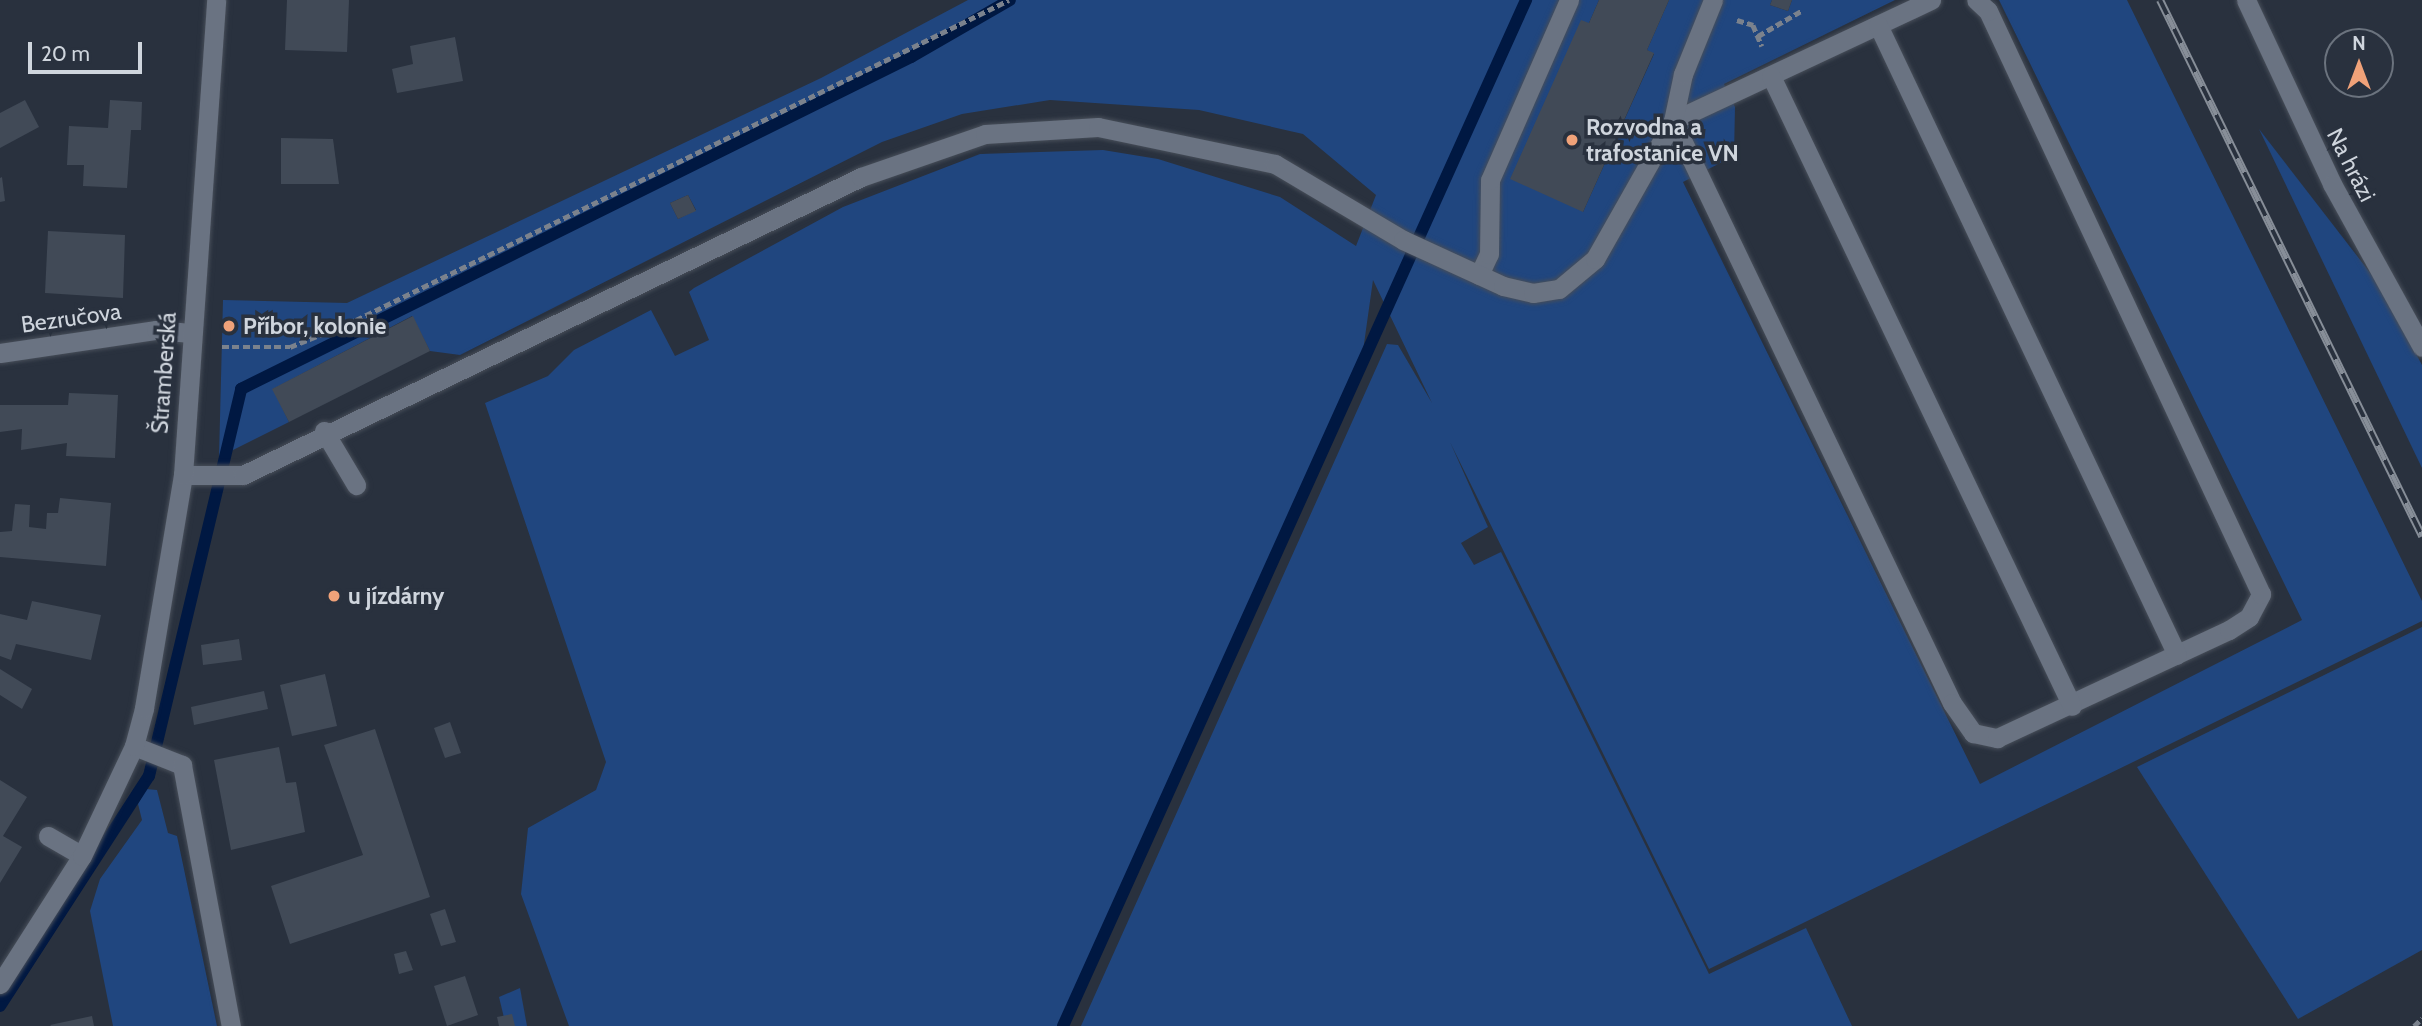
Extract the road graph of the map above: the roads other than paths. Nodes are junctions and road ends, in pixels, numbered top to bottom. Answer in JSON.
{"nodes":[{"id":1,"x":216,"y":0,"type":"edge"},
{"id":2,"x":1569,"y":0,"type":"edge"},
{"id":3,"x":1931,"y":0,"type":"edge"},
{"id":4,"x":1976,"y":0,"type":"edge"},
{"id":5,"x":2246,"y":0,"type":"edge"},
{"id":6,"x":1711,"y":5,"type":"edge"},
{"id":7,"x":1878,"y":25,"type":"junction"},
{"id":8,"x":1770,"y":69,"type":"junction"},
{"id":9,"x":1673,"y":121,"type":"junction"},
{"id":10,"x":1479,"y":275,"type":"junction"},
{"id":11,"x":191,"y":333,"type":"junction"},
{"id":12,"x":2422,"y":347,"type":"edge"},
{"id":13,"x":0,"y":353,"type":"edge"},
{"id":14,"x":324,"y":431,"type":"junction"},
{"id":15,"x":183,"y":475,"type":"junction"},
{"id":16,"x":356,"y":485,"type":"dead end"},
{"id":17,"x":2177,"y":655,"type":"junction"},
{"id":18,"x":2072,"y":706,"type":"junction"},
{"id":19,"x":134,"y":746,"type":"junction"},
{"id":20,"x":48,"y":836,"type":"dead end"},
{"id":21,"x":82,"y":856,"type":"junction"},
{"id":22,"x":0,"y":984,"type":"edge"},
{"id":23,"x":231,"y":1026,"type":"edge"}],
"edges":[{"from":1,"to":11,"type":"street","name":"Štramberská"},
{"from":2,"to":10,"type":"street"},
{"from":3,"to":7,"type":"street"},
{"from":4,"to":17,"type":"street"},
{"from":5,"to":12,"type":"street","name":"Na hrázi"},
{"from":6,"to":9,"type":"street"},
{"from":7,"to":8,"type":"street"},
{"from":7,"to":17,"type":"street"},
{"from":8,"to":9,"type":"street"},
{"from":8,"to":18,"type":"street"},
{"from":9,"to":10,"type":"street"},
{"from":9,"to":18,"type":"street"},
{"from":10,"to":14,"type":"street"},
{"from":11,"to":13,"type":"street","name":"Bezručova"},
{"from":11,"to":15,"type":"street","name":"Štramberská"},
{"from":14,"to":15,"type":"street"},
{"from":14,"to":16,"type":"street"},
{"from":15,"to":19,"type":"street","name":"Štramberská"},
{"from":17,"to":18,"type":"street"},
{"from":19,"to":21,"type":"street","name":"Štramberská"},
{"from":19,"to":23,"type":"street"},
{"from":20,"to":21,"type":"street"},
{"from":21,"to":22,"type":"street","name":"Štramberská"}]}
